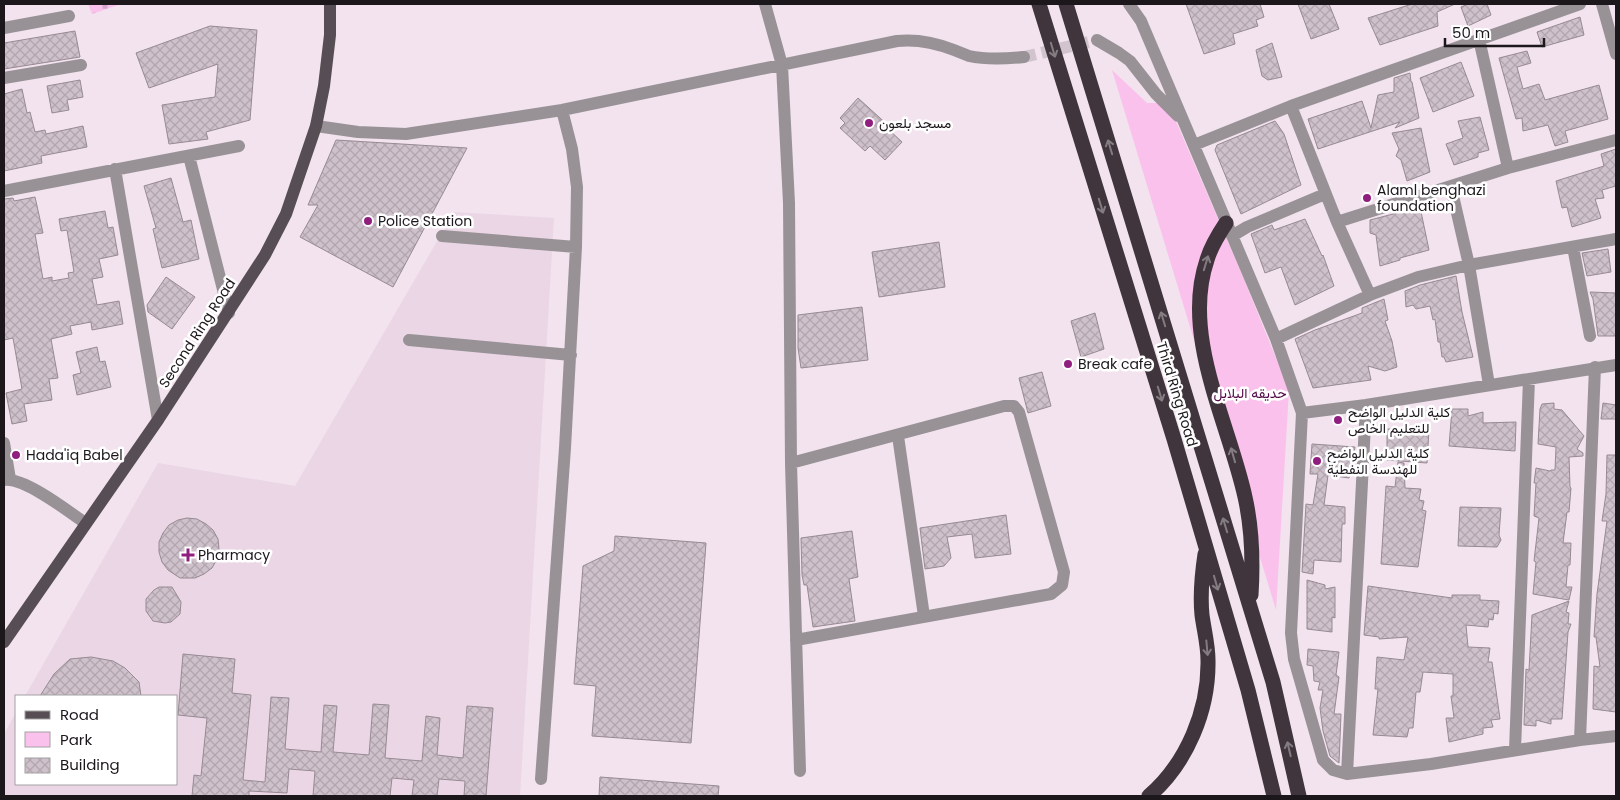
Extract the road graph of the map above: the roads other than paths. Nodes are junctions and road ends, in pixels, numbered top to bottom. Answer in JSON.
{"nodes":[{"id":1,"x":330,"y":4,"type":"edge"},
{"id":2,"x":765,"y":4,"type":"edge"},
{"id":3,"x":1039,"y":4,"type":"edge"},
{"id":4,"x":1066,"y":4,"type":"edge"},
{"id":5,"x":1129,"y":4,"type":"edge"},
{"id":6,"x":1580,"y":4,"type":"edge"},
{"id":7,"x":1602,"y":4,"type":"edge"},
{"id":8,"x":69,"y":16,"type":"dead end"},
{"id":9,"x":1611,"y":19,"type":"edge"},
{"id":10,"x":4,"y":28,"type":"edge"},
{"id":11,"x":1479,"y":39,"type":"junction"},
{"id":12,"x":1097,"y":40,"type":"tunnel mouth"},
{"id":13,"x":1616,"y":54,"type":"edge"},
{"id":14,"x":1024,"y":57,"type":"tunnel mouth"},
{"id":15,"x":82,"y":64,"type":"dead end"},
{"id":16,"x":782,"y":65,"type":"junction"},
{"id":17,"x":4,"y":78,"type":"edge"},
{"id":18,"x":1291,"y":106,"type":"junction"},
{"id":19,"x":562,"y":110,"type":"junction"},
{"id":20,"x":1184,"y":122,"type":"junction"},
{"id":21,"x":316,"y":126,"type":"junction"},
{"id":22,"x":1616,"y":140,"type":"edge"},
{"id":23,"x":1194,"y":145,"type":"junction"},
{"id":24,"x":240,"y":146,"type":"dead end"},
{"id":25,"x":189,"y":156,"type":"junction"},
{"id":26,"x":1508,"y":168,"type":"junction"},
{"id":27,"x":115,"y":169,"type":"junction"},
{"id":28,"x":1451,"y":187,"type":"junction"},
{"id":29,"x":4,"y":191,"type":"edge"},
{"id":30,"x":1325,"y":194,"type":"junction"},
{"id":31,"x":1337,"y":222,"type":"junction"},
{"id":32,"x":1229,"y":229,"type":"junction"},
{"id":33,"x":442,"y":236,"type":"dead end"},
{"id":34,"x":1616,"y":239,"type":"edge"},
{"id":35,"x":576,"y":247,"type":"junction"},
{"id":36,"x":1573,"y":247,"type":"junction"},
{"id":37,"x":1469,"y":265,"type":"junction"},
{"id":38,"x":1370,"y":295,"type":"junction"},
{"id":39,"x":229,"y":313,"type":"junction"},
{"id":40,"x":1590,"y":336,"type":"dead end"},
{"id":41,"x":1276,"y":339,"type":"junction"},
{"id":42,"x":409,"y":340,"type":"dead end"},
{"id":43,"x":571,"y":355,"type":"junction"},
{"id":44,"x":1616,"y":365,"type":"edge"},
{"id":45,"x":1595,"y":368,"type":"junction"},
{"id":46,"x":1529,"y":379,"type":"junction"},
{"id":47,"x":1489,"y":385,"type":"junction"},
{"id":48,"x":1366,"y":405,"type":"junction"},
{"id":49,"x":1302,"y":413,"type":"junction"},
{"id":50,"x":158,"y":420,"type":"junction"},
{"id":51,"x":898,"y":436,"type":"junction"},
{"id":52,"x":4,"y":443,"type":"edge"},
{"id":53,"x":791,"y":463,"type":"junction"},
{"id":54,"x":7,"y":480,"type":"edge"},
{"id":55,"x":86,"y":523,"type":"junction"},
{"id":56,"x":1206,"y":547,"type":"junction"},
{"id":57,"x":1250,"y":607,"type":"junction"},
{"id":58,"x":924,"y":616,"type":"junction"},
{"id":59,"x":796,"y":640,"type":"junction"},
{"id":60,"x":4,"y":642,"type":"edge"},
{"id":61,"x":1616,"y":736,"type":"edge"},
{"id":62,"x":1580,"y":740,"type":"junction"},
{"id":63,"x":1515,"y":750,"type":"junction"},
{"id":64,"x":800,"y":771,"type":"dead end"},
{"id":65,"x":1347,"y":774,"type":"junction"},
{"id":66,"x":541,"y":780,"type":"dead end"},
{"id":67,"x":1149,"y":796,"type":"edge"},
{"id":68,"x":1274,"y":796,"type":"edge"},
{"id":69,"x":1299,"y":796,"type":"edge"}],
"edges":[{"from":1,"to":21,"type":"main road","name":"Second Ring Road"},
{"from":2,"to":16,"type":"street"},
{"from":3,"to":56,"type":"highway","name":"Third Ring Road","one_way":true},
{"from":57,"to":4,"type":"highway","name":"Third Ring Road","one_way":true},
{"from":5,"to":20,"type":"street"},
{"from":6,"to":11,"type":"street"},
{"from":7,"to":9,"type":"street"},
{"from":8,"to":10,"type":"street"},
{"from":9,"to":13,"type":"street"},
{"from":11,"to":18,"type":"street"},
{"from":11,"to":26,"type":"street"},
{"from":12,"to":20,"type":"street"},
{"from":14,"to":16,"type":"street"},
{"from":15,"to":17,"type":"street"},
{"from":16,"to":19,"type":"street"},
{"from":16,"to":53,"type":"street"},
{"from":18,"to":23,"type":"street"},
{"from":18,"to":30,"type":"street"},
{"from":19,"to":21,"type":"street"},
{"from":19,"to":35,"type":"street"},
{"from":20,"to":23,"type":"street"},
{"from":21,"to":39,"type":"main road","name":"Second Ring Road"},
{"from":22,"to":26,"type":"street"},
{"from":23,"to":32,"type":"street"},
{"from":24,"to":25,"type":"street"},
{"from":25,"to":27,"type":"street"},
{"from":25,"to":39,"type":"street"},
{"from":26,"to":28,"type":"street"},
{"from":27,"to":29,"type":"street"},
{"from":27,"to":50,"type":"street"},
{"from":28,"to":31,"type":"street"},
{"from":28,"to":37,"type":"street"},
{"from":30,"to":31,"type":"street"},
{"from":30,"to":32,"type":"street"},
{"from":31,"to":38,"type":"street"},
{"from":32,"to":41,"type":"street"},
{"from":57,"to":32,"type":"highway","one_way":true},
{"from":33,"to":35,"type":"street"},
{"from":34,"to":36,"type":"street"},
{"from":35,"to":43,"type":"street"},
{"from":36,"to":37,"type":"street"},
{"from":36,"to":40,"type":"street"},
{"from":37,"to":38,"type":"street"},
{"from":37,"to":47,"type":"street"},
{"from":38,"to":41,"type":"street"},
{"from":39,"to":50,"type":"main road","name":"Second Ring Road"},
{"from":41,"to":49,"type":"street"},
{"from":42,"to":43,"type":"street"},
{"from":43,"to":66,"type":"street"},
{"from":44,"to":45,"type":"street"},
{"from":45,"to":46,"type":"street"},
{"from":45,"to":62,"type":"street"},
{"from":46,"to":47,"type":"street"},
{"from":46,"to":63,"type":"street"},
{"from":47,"to":48,"type":"street"},
{"from":48,"to":49,"type":"street"},
{"from":48,"to":65,"type":"street"},
{"from":49,"to":65,"type":"street"},
{"from":50,"to":55,"type":"main road","name":"Second Ring Road"},
{"from":51,"to":53,"type":"street"},
{"from":51,"to":58,"type":"street"},
{"from":51,"to":58,"type":"street"},
{"from":52,"to":54,"type":"street"},
{"from":53,"to":59,"type":"street"},
{"from":54,"to":55,"type":"street"},
{"from":55,"to":60,"type":"main road","name":"Second Ring Road"},
{"from":56,"to":67,"type":"highway","one_way":true},
{"from":56,"to":68,"type":"highway","name":"Third Ring Road","one_way":true},
{"from":69,"to":57,"type":"highway","name":"Third Ring Road","one_way":true},
{"from":58,"to":59,"type":"street"},
{"from":59,"to":64,"type":"street"},
{"from":61,"to":62,"type":"street"},
{"from":62,"to":63,"type":"street"},
{"from":63,"to":65,"type":"street"}]}
